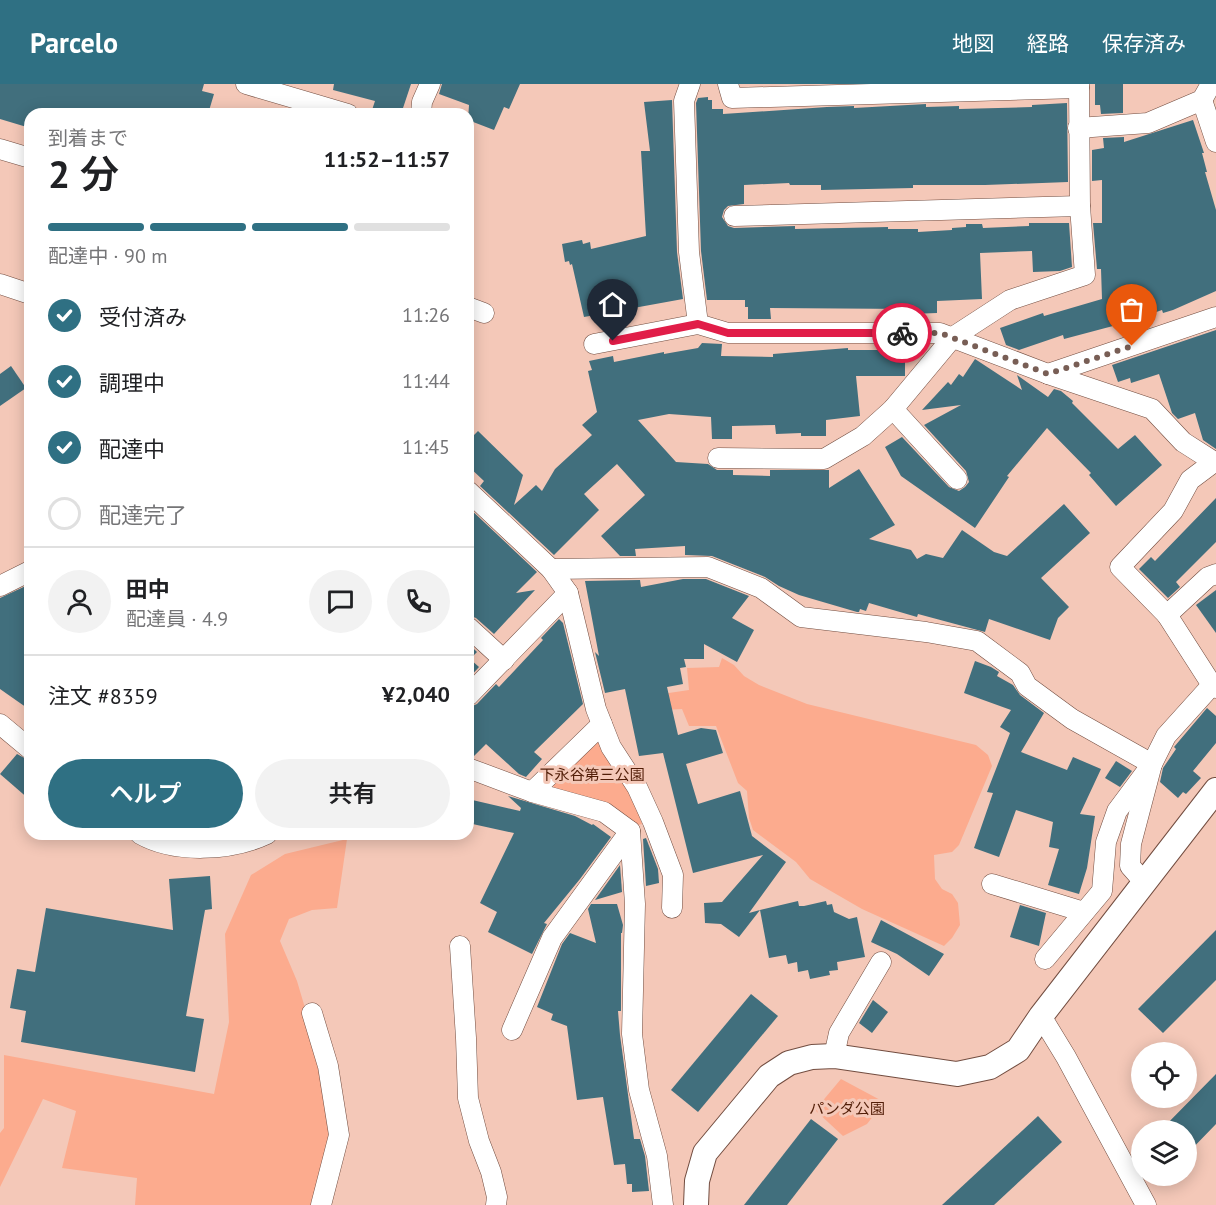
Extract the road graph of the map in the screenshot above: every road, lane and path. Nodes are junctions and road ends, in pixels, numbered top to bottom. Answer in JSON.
{"nodes":[{"id":1,"x":246,"y":84,"type":"edge"},
{"id":2,"x":430,"y":84,"type":"edge"},
{"id":3,"x":690,"y":84,"type":"edge"},
{"id":4,"x":728,"y":84,"type":"edge"},
{"id":5,"x":1079,"y":86,"type":"edge"},
{"id":6,"x":1207,"y":92,"type":"edge"},
{"id":7,"x":328,"y":108,"type":"edge"},
{"id":8,"x":422,"y":108,"type":"edge"},
{"id":9,"x":1078,"y":128,"type":"junction"},
{"id":10,"x":1216,"y":139,"type":"edge"},
{"id":11,"x":0,"y":149,"type":"edge"},
{"id":12,"x":24,"y":156,"type":"edge"},
{"id":13,"x":1080,"y":206,"type":"junction"},
{"id":14,"x":734,"y":216,"type":"dead end"},
{"id":15,"x":0,"y":284,"type":"edge"},
{"id":16,"x":24,"y":292,"type":"edge"},
{"id":17,"x":1216,"y":317,"type":"edge"},
{"id":18,"x":698,"y":324,"type":"junction"},
{"id":19,"x":953,"y":338,"type":"junction"},
{"id":20,"x":594,"y":344,"type":"dead end"},
{"id":21,"x":1048,"y":374,"type":"junction"},
{"id":22,"x":893,"y":409,"type":"junction"},
{"id":23,"x":718,"y":458,"type":"dead end"},
{"id":24,"x":1215,"y":462,"type":"edge"},
{"id":25,"x":957,"y":479,"type":"dead end"},
{"id":26,"x":474,"y":496,"type":"edge"},
{"id":27,"x":559,"y":563,"type":"junction"},
{"id":28,"x":1216,"y":574,"type":"edge"},
{"id":29,"x":24,"y":575,"type":"edge"},
{"id":30,"x":0,"y":586,"type":"edge"},
{"id":31,"x":568,"y":593,"type":"junction"},
{"id":32,"x":1167,"y":615,"type":"junction"},
{"id":33,"x":474,"y":632,"type":"edge"},
{"id":34,"x":504,"y":660,"type":"junction"},
{"id":35,"x":1214,"y":686,"type":"edge"},
{"id":36,"x":474,"y":690,"type":"edge"},
{"id":37,"x":0,"y":724,"type":"edge"},
{"id":38,"x":602,"y":724,"type":"junction"},
{"id":39,"x":24,"y":744,"type":"edge"},
{"id":40,"x":1152,"y":764,"type":"junction"},
{"id":41,"x":474,"y":770,"type":"edge"},
{"id":42,"x":1216,"y":790,"type":"edge"},
{"id":43,"x":531,"y":792,"type":"junction"},
{"id":44,"x":630,"y":831,"type":"junction"},
{"id":45,"x":151,"y":840,"type":"edge"},
{"id":46,"x":254,"y":840,"type":"edge"},
{"id":47,"x":1144,"y":882,"type":"junction"},
{"id":48,"x":992,"y":884,"type":"dead end"},
{"id":49,"x":672,"y":908,"type":"dead end"},
{"id":50,"x":1084,"y":912,"type":"junction"},
{"id":51,"x":460,"y":946,"type":"dead end"},
{"id":52,"x":1045,"y":959,"type":"dead end"},
{"id":53,"x":881,"y":962,"type":"dead end"},
{"id":54,"x":312,"y":1013,"type":"dead end"},
{"id":55,"x":1041,"y":1016,"type":"junction"},
{"id":56,"x":512,"y":1029,"type":"dead end"},
{"id":57,"x":834,"y":1056,"type":"junction"},
{"id":58,"x":321,"y":1205,"type":"edge"},
{"id":59,"x":496,"y":1205,"type":"edge"},
{"id":60,"x":663,"y":1205,"type":"edge"},
{"id":61,"x":696,"y":1205,"type":"edge"},
{"id":62,"x":1146,"y":1205,"type":"edge"}],
"edges":[{"from":1,"to":7,"type":"street"},
{"from":2,"to":8,"type":"street"},
{"from":3,"to":18,"type":"street"},
{"from":4,"to":5,"type":"street"},
{"from":5,"to":9,"type":"street"},
{"from":6,"to":9,"type":"street"},
{"from":6,"to":10,"type":"street"},
{"from":9,"to":13,"type":"street"},
{"from":11,"to":12,"type":"street"},
{"from":13,"to":14,"type":"street"},
{"from":13,"to":19,"type":"street"},
{"from":15,"to":16,"type":"street"},
{"from":17,"to":21,"type":"street"},
{"from":18,"to":19,"type":"street"},
{"from":18,"to":20,"type":"street"},
{"from":19,"to":21,"type":"street"},
{"from":19,"to":22,"type":"street"},
{"from":21,"to":24,"type":"street"},
{"from":22,"to":23,"type":"street"},
{"from":22,"to":25,"type":"street"},
{"from":24,"to":32,"type":"street"},
{"from":26,"to":27,"type":"street"},
{"from":27,"to":31,"type":"street"},
{"from":27,"to":40,"type":"street"},
{"from":28,"to":32,"type":"street"},
{"from":29,"to":30,"type":"street"},
{"from":31,"to":34,"type":"street"},
{"from":31,"to":38,"type":"street"},
{"from":32,"to":35,"type":"street"},
{"from":33,"to":34,"type":"street"},
{"from":34,"to":36,"type":"street"},
{"from":35,"to":40,"type":"street"},
{"from":37,"to":39,"type":"street"},
{"from":38,"to":43,"type":"street"},
{"from":38,"to":49,"type":"street"},
{"from":40,"to":47,"type":"street"},
{"from":40,"to":50,"type":"street"},
{"from":41,"to":43,"type":"street"},
{"from":42,"to":47,"type":"street"},
{"from":43,"to":44,"type":"street"},
{"from":44,"to":56,"type":"street"},
{"from":44,"to":60,"type":"street"},
{"from":45,"to":46,"type":"street"},
{"from":47,"to":55,"type":"street"},
{"from":48,"to":50,"type":"street"},
{"from":50,"to":52,"type":"street"},
{"from":51,"to":59,"type":"street"},
{"from":53,"to":57,"type":"street"},
{"from":54,"to":58,"type":"street"},
{"from":55,"to":57,"type":"street"},
{"from":55,"to":62,"type":"street"},
{"from":57,"to":61,"type":"street"}]}
